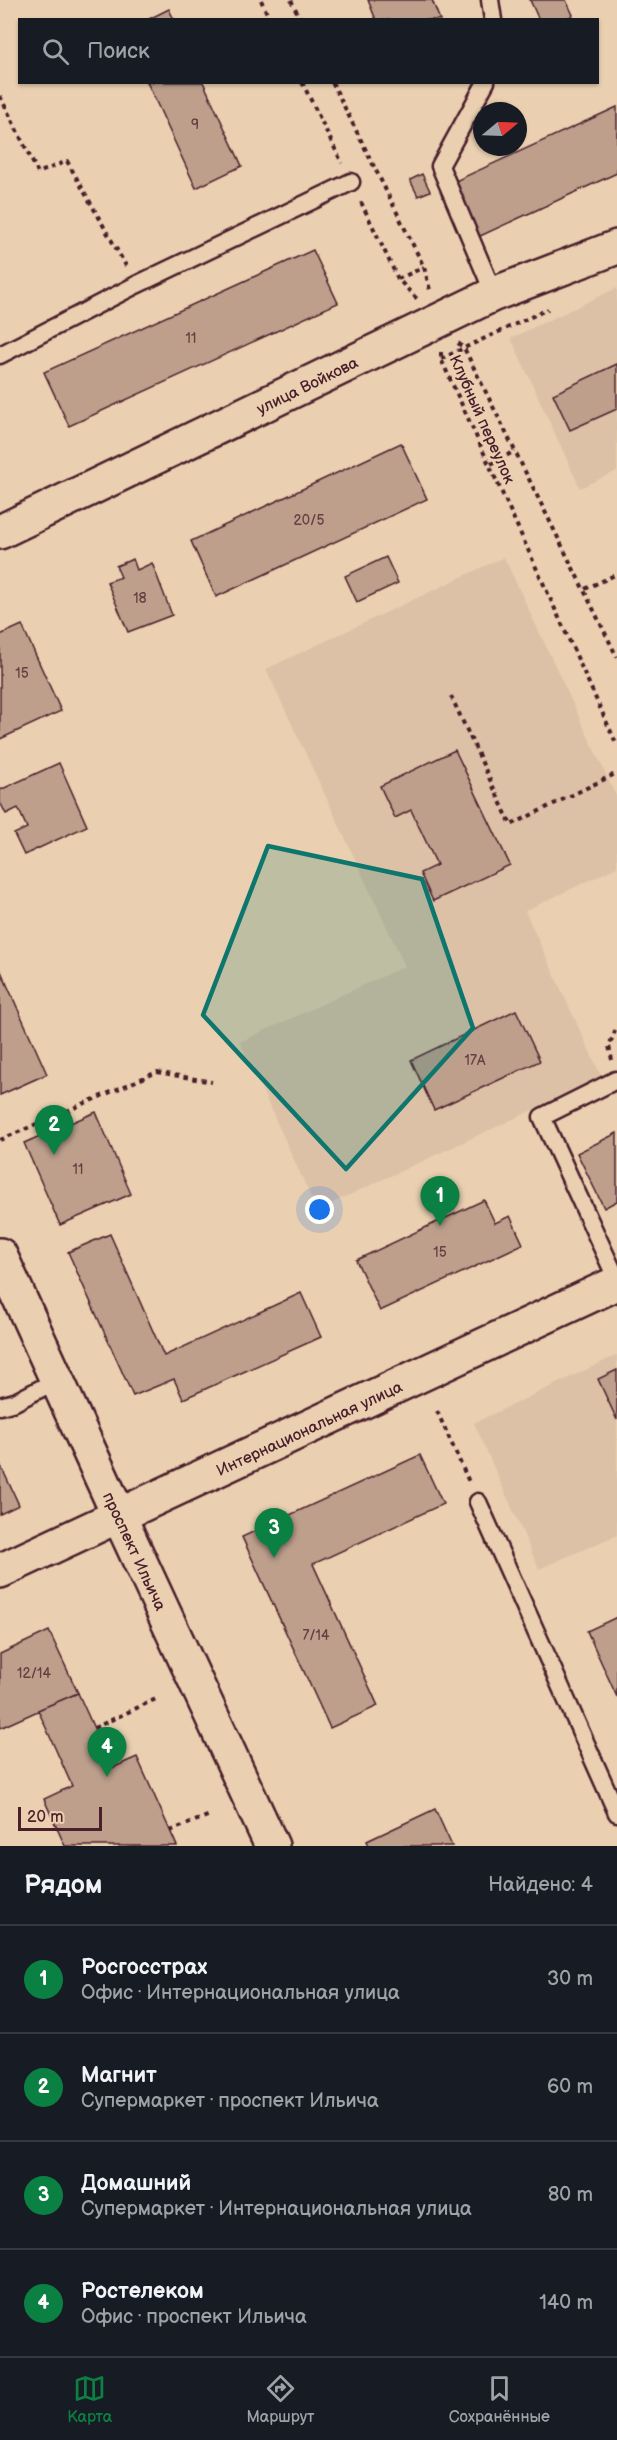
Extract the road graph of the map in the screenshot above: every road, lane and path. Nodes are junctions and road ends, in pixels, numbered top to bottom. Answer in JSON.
{"nodes":[{"id":1,"x":261,"y":0,"type":"edge"},
{"id":2,"x":291,"y":0,"type":"edge"},
{"id":3,"x":490,"y":0,"type":"edge"},
{"id":4,"x":269,"y":18,"type":"edge"},
{"id":5,"x":300,"y":18,"type":"edge"},
{"id":6,"x":494,"y":18,"type":"edge"},
{"id":7,"x":303,"y":84,"type":"edge"},
{"id":8,"x":333,"y":84,"type":"edge"},
{"id":9,"x":485,"y":84,"type":"edge"},
{"id":10,"x":0,"y":96,"type":"edge"},
{"id":11,"x":351,"y":182,"type":"junction"},
{"id":12,"x":617,"y":247,"type":"edge"},
{"id":13,"x":424,"y":267,"type":"junction"},
{"id":14,"x":398,"y":279,"type":"junction"},
{"id":15,"x":136,"y":285,"type":"junction"},
{"id":16,"x":494,"y":294,"type":"junction"},
{"id":17,"x":556,"y":305,"type":"dead end"},
{"id":18,"x":439,"y":322,"type":"junction"},
{"id":19,"x":464,"y":348,"type":"junction"},
{"id":20,"x":0,"y":355,"type":"edge"},
{"id":21,"x":441,"y":359,"type":"junction"},
{"id":22,"x":515,"y":451,"type":"junction"},
{"id":23,"x":490,"y":464,"type":"junction"},
{"id":24,"x":0,"y":532,"type":"edge"},
{"id":25,"x":617,"y":573,"type":"edge"},
{"id":26,"x":585,"y":589,"type":"junction"},
{"id":27,"x":617,"y":657,"type":"edge"},
{"id":28,"x":451,"y":696,"type":"dead end"},
{"id":29,"x":617,"y":745,"type":"edge"},
{"id":30,"x":617,"y":773,"type":"edge"},
{"id":31,"x":617,"y":1026,"type":"edge"},
{"id":32,"x":616,"y":1080,"type":"edge"},
{"id":33,"x":212,"y":1082,"type":"dead end"},
{"id":34,"x":0,"y":1140,"type":"edge"},
{"id":35,"x":0,"y":1256,"type":"edge"},
{"id":36,"x":617,"y":1282,"type":"edge"},
{"id":37,"x":57,"y":1380,"type":"junction"},
{"id":38,"x":0,"y":1406,"type":"edge"},
{"id":39,"x":437,"y":1412,"type":"dead end"},
{"id":40,"x":478,"y":1502,"type":"joint"},
{"id":41,"x":119,"y":1516,"type":"junction"},
{"id":42,"x":0,"y":1571,"type":"edge"},
{"id":43,"x":156,"y":1699,"type":"dead end"},
{"id":44,"x":94,"y":1728,"type":"dead end"},
{"id":45,"x":617,"y":1813,"type":"edge"},
{"id":46,"x":210,"y":1815,"type":"dead end"},
{"id":47,"x":170,"y":1831,"type":"dead end"},
{"id":48,"x":272,"y":1846,"type":"edge"}],
"edges":[{"from":1,"to":4,"type":"path"},
{"from":2,"to":5,"type":"path"},
{"from":3,"to":6,"type":"lane"},
{"from":7,"to":11,"type":"path"},
{"from":8,"to":13,"type":"path","name":"Клубный переулок"},
{"from":9,"to":16,"type":"lane"},
{"from":10,"to":15,"type":"path"},
{"from":11,"to":14,"type":"path"},
{"from":11,"to":15,"type":"lane"},
{"from":12,"to":16,"type":"street","name":"улица Войкова"},
{"from":13,"to":14,"type":"path"},
{"from":13,"to":18,"type":"path","name":"Клубный переулок"},
{"from":14,"to":18,"type":"path"},
{"from":15,"to":20,"type":"lane"},
{"from":16,"to":18,"type":"street","name":"улица Войкова"},
{"from":17,"to":19,"type":"path"},
{"from":18,"to":19,"type":"path"},
{"from":18,"to":21,"type":"path","name":"Клубный переулок"},
{"from":18,"to":24,"type":"street","name":"улица Войкова"},
{"from":19,"to":21,"type":"path"},
{"from":19,"to":22,"type":"path"},
{"from":21,"to":23,"type":"path","name":"Клубный переулок"},
{"from":22,"to":23,"type":"path"},
{"from":22,"to":26,"type":"path"},
{"from":23,"to":29,"type":"path","name":"Клубный переулок"},
{"from":25,"to":26,"type":"path"},
{"from":26,"to":27,"type":"path"},
{"from":28,"to":30,"type":"path"},
{"from":31,"to":32,"type":"path"},
{"from":32,"to":36,"type":"lane"},
{"from":33,"to":34,"type":"path"},
{"from":35,"to":37,"type":"street","name":"проспект Ильича"},
{"from":36,"to":41,"type":"street","name":"Интернациональная улица"},
{"from":37,"to":38,"type":"lane"},
{"from":37,"to":41,"type":"street","name":"проспект Ильича"},
{"from":39,"to":40,"type":"path"},
{"from":40,"to":45,"type":"lane"},
{"from":41,"to":42,"type":"street","name":"Интернациональная улица"},
{"from":41,"to":48,"type":"street","name":"проспект Ильича"},
{"from":43,"to":44,"type":"path"},
{"from":46,"to":47,"type":"path"}]}
